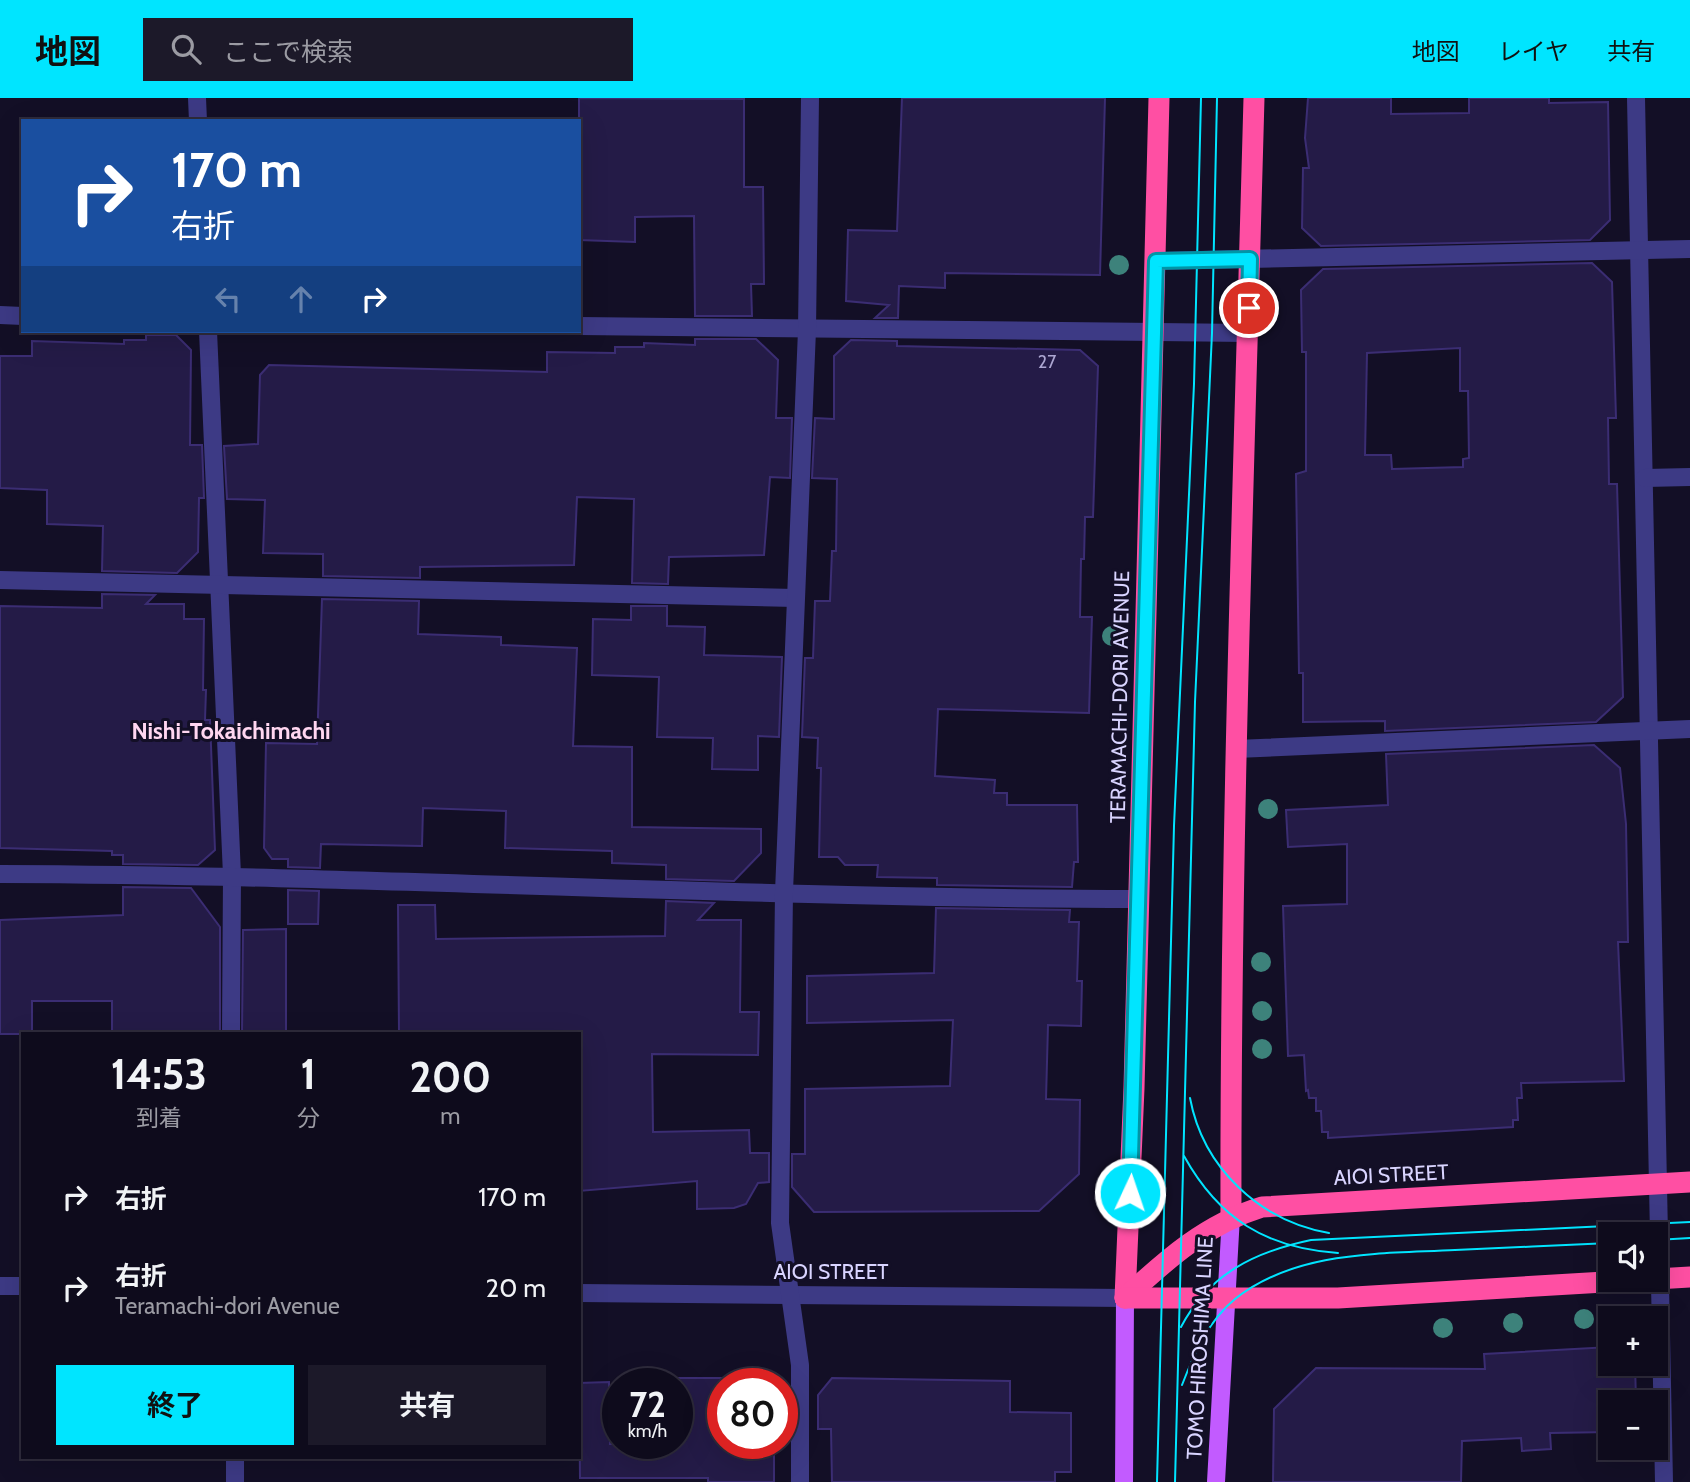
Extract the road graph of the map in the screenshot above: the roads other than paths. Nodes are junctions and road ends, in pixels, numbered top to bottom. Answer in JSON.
{"nodes":[{"id":1,"x":197,"y":98,"type":"edge"},
{"id":2,"x":810,"y":98,"type":"edge"},
{"id":3,"x":1159,"y":98,"type":"edge"},
{"id":4,"x":1254,"y":98,"type":"edge"},
{"id":5,"x":1636,"y":98,"type":"edge"},
{"id":6,"x":198,"y":119,"type":"edge"},
{"id":7,"x":1690,"y":249,"type":"edge"},
{"id":8,"x":1640,"y":250,"type":"junction"},
{"id":9,"x":1250,"y":259,"type":"junction"},
{"id":10,"x":1156,"y":261,"type":"junction"},
{"id":11,"x":0,"y":315,"type":"edge"},
{"id":12,"x":21,"y":316,"type":"edge"},
{"id":13,"x":581,"y":326,"type":"edge"},
{"id":14,"x":807,"y":330,"type":"junction"},
{"id":15,"x":208,"y":333,"type":"edge"},
{"id":16,"x":1153,"y":333,"type":"junction"},
{"id":17,"x":1249,"y":333,"type":"junction"},
{"id":18,"x":1690,"y":477,"type":"edge"},
{"id":19,"x":1645,"y":478,"type":"junction"},
{"id":20,"x":0,"y":580,"type":"edge"},
{"id":21,"x":220,"y":586,"type":"junction"},
{"id":22,"x":795,"y":598,"type":"junction"},
{"id":23,"x":1690,"y":729,"type":"edge"},
{"id":24,"x":1651,"y":731,"type":"junction"},
{"id":25,"x":1236,"y":749,"type":"junction"},
{"id":26,"x":0,"y":874,"type":"edge"},
{"id":27,"x":232,"y":875,"type":"junction"},
{"id":28,"x":784,"y":892,"type":"junction"},
{"id":29,"x":1139,"y":899,"type":"junction"},
{"id":30,"x":231,"y":1032,"type":"edge"},
{"id":31,"x":1690,"y":1182,"type":"edge"},
{"id":32,"x":1660,"y":1184,"type":"junction"},
{"id":33,"x":1231,"y":1216,"type":"junction"},
{"id":34,"x":1659,"y":1222,"type":"edge"},
{"id":35,"x":1690,"y":1277,"type":"edge"},
{"id":36,"x":1668,"y":1278,"type":"edge"},
{"id":37,"x":1598,"y":1283,"type":"edge"},
{"id":38,"x":0,"y":1286,"type":"edge"},
{"id":39,"x":21,"y":1286,"type":"edge"},
{"id":40,"x":1657,"y":1292,"type":"edge"},
{"id":41,"x":581,"y":1293,"type":"edge"},
{"id":42,"x":790,"y":1296,"type":"junction"},
{"id":43,"x":1125,"y":1298,"type":"junction"},
{"id":44,"x":1226,"y":1299,"type":"junction"},
{"id":45,"x":235,"y":1459,"type":"edge"},
{"id":46,"x":236,"y":1482,"type":"edge"},
{"id":47,"x":800,"y":1482,"type":"edge"},
{"id":48,"x":1124,"y":1482,"type":"edge"},
{"id":49,"x":1216,"y":1482,"type":"edge"},
{"id":50,"x":1664,"y":1482,"type":"edge"}],
"edges":[{"from":1,"to":6,"type":"street"},
{"from":2,"to":14,"type":"street"},
{"from":3,"to":10,"type":"highway","name":"TERAMACHI-DORI AVENUE"},
{"from":4,"to":9,"type":"highway"},
{"from":5,"to":8,"type":"street"},
{"from":7,"to":8,"type":"street"},
{"from":8,"to":9,"type":"street"},
{"from":8,"to":19,"type":"street"},
{"from":9,"to":10,"type":"street"},
{"from":9,"to":17,"type":"highway"},
{"from":10,"to":16,"type":"highway","name":"TERAMACHI-DORI AVENUE"},
{"from":11,"to":12,"type":"street"},
{"from":13,"to":14,"type":"street"},
{"from":14,"to":16,"type":"street"},
{"from":14,"to":22,"type":"street"},
{"from":15,"to":21,"type":"street"},
{"from":16,"to":17,"type":"street"},
{"from":16,"to":29,"type":"highway","name":"TERAMACHI-DORI AVENUE"},
{"from":17,"to":25,"type":"highway"},
{"from":18,"to":19,"type":"street"},
{"from":19,"to":24,"type":"street"},
{"from":20,"to":21,"type":"street"},
{"from":21,"to":22,"type":"street"},
{"from":21,"to":27,"type":"street"},
{"from":22,"to":28,"type":"street"},
{"from":23,"to":24,"type":"street"},
{"from":24,"to":25,"type":"street"},
{"from":24,"to":32,"type":"street"},
{"from":25,"to":33,"type":"highway"},
{"from":26,"to":27,"type":"street"},
{"from":27,"to":28,"type":"street"},
{"from":27,"to":30,"type":"street"},
{"from":28,"to":29,"type":"street"},
{"from":28,"to":42,"type":"street"},
{"from":29,"to":43,"type":"highway","name":"TERAMACHI-DORI AVENUE"},
{"from":31,"to":32,"type":"highway","name":"AIOI STREET"},
{"from":32,"to":33,"type":"highway","name":"AIOI STREET"},
{"from":32,"to":34,"type":"street"},
{"from":33,"to":43,"type":"highway","name":"AIOI STREET"},
{"from":33,"to":44,"type":"main road","name":"TOMO HIROSHIMA LINE"},
{"from":35,"to":36,"type":"highway","name":"AIOI STREET"},
{"from":37,"to":44,"type":"highway","name":"AIOI STREET"},
{"from":38,"to":39,"type":"street"},
{"from":40,"to":50,"type":"street"},
{"from":41,"to":42,"type":"street","name":"AIOI STREET"},
{"from":42,"to":43,"type":"street","name":"AIOI STREET"},
{"from":42,"to":47,"type":"street"},
{"from":43,"to":44,"type":"highway","name":"AIOI STREET"},
{"from":43,"to":48,"type":"main road"},
{"from":44,"to":49,"type":"main road","name":"TOMO HIROSHIMA LINE"},
{"from":45,"to":46,"type":"street"}]}
